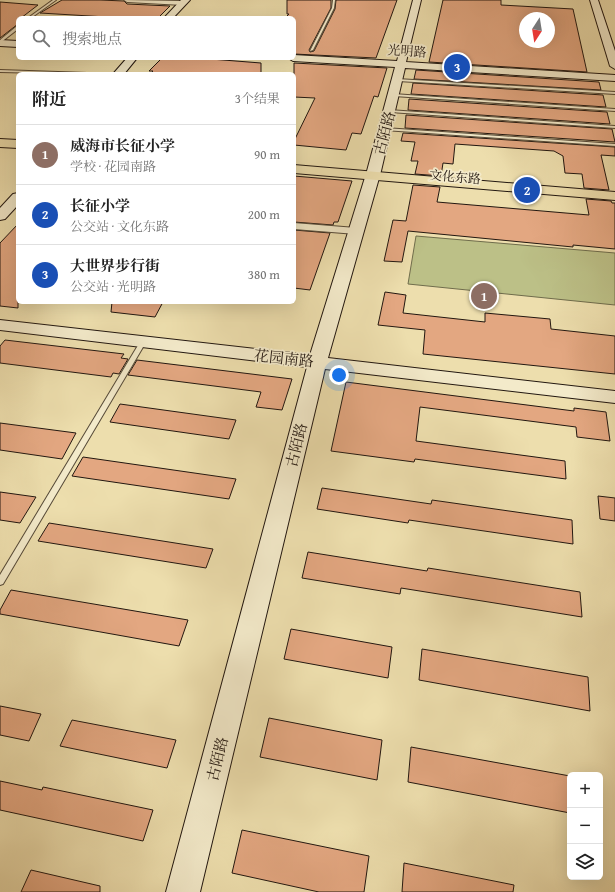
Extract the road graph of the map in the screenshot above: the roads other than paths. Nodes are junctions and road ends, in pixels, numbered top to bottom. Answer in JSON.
{"nodes":[{"id":1,"x":55,"y":0,"type":"edge"},
{"id":2,"x":127,"y":0,"type":"edge"},
{"id":3,"x":196,"y":0,"type":"edge"},
{"id":4,"x":334,"y":0,"type":"edge"},
{"id":5,"x":417,"y":0,"type":"edge"},
{"id":6,"x":584,"y":0,"type":"edge"},
{"id":7,"x":184,"y":1,"type":"edge"},
{"id":8,"x":594,"y":2,"type":"edge"},
{"id":9,"x":32,"y":16,"type":"edge"},
{"id":10,"x":170,"y":16,"type":"edge"},
{"id":11,"x":182,"y":16,"type":"edge"},
{"id":12,"x":16,"y":29,"type":"edge"},
{"id":13,"x":0,"y":43,"type":"edge"},
{"id":14,"x":16,"y":44,"type":"edge"},
{"id":15,"x":311,"y":50,"type":"dead end"},
{"id":16,"x":296,"y":58,"type":"edge"},
{"id":17,"x":130,"y":60,"type":"edge"},
{"id":18,"x":142,"y":60,"type":"edge"},
{"id":19,"x":402,"y":64,"type":"junction"},
{"id":20,"x":615,"y":66,"type":"edge"},
{"id":21,"x":0,"y":71,"type":"edge"},
{"id":22,"x":29,"y":72,"type":"edge"},
{"id":23,"x":120,"y":72,"type":"edge"},
{"id":24,"x":132,"y":72,"type":"edge"},
{"id":25,"x":615,"y":78,"type":"edge"},
{"id":26,"x":398,"y":80,"type":"junction"},
{"id":27,"x":615,"y":93,"type":"edge"},
{"id":28,"x":394,"y":96,"type":"junction"},
{"id":29,"x":615,"y":110,"type":"edge"},
{"id":30,"x":390,"y":111,"type":"junction"},
{"id":31,"x":615,"y":127,"type":"edge"},
{"id":32,"x":385,"y":129,"type":"junction"},
{"id":33,"x":0,"y":143,"type":"edge"},
{"id":34,"x":16,"y":144,"type":"edge"},
{"id":35,"x":615,"y":145,"type":"edge"},
{"id":36,"x":0,"y":148,"type":"edge"},
{"id":37,"x":16,"y":149,"type":"edge"},
{"id":38,"x":296,"y":164,"type":"edge"},
{"id":39,"x":296,"y":169,"type":"edge"},
{"id":40,"x":373,"y":173,"type":"junction"},
{"id":41,"x":16,"y":186,"type":"edge"},
{"id":42,"x":615,"y":191,"type":"edge"},
{"id":43,"x":615,"y":196,"type":"edge"},
{"id":44,"x":16,"y":199,"type":"edge"},
{"id":45,"x":0,"y":203,"type":"edge"},
{"id":46,"x":0,"y":216,"type":"edge"},
{"id":47,"x":296,"y":226,"type":"edge"},
{"id":48,"x":356,"y":231,"type":"junction"},
{"id":49,"x":0,"y":325,"type":"edge"},
{"id":50,"x":143,"y":342,"type":"junction"},
{"id":51,"x":318,"y":362,"type":"junction"},
{"id":52,"x":615,"y":397,"type":"edge"},
{"id":53,"x":0,"y":582,"type":"edge"},
{"id":54,"x":183,"y":892,"type":"edge"}],
"edges":[{"from":1,"to":9,"type":"lane"},
{"from":2,"to":7,"type":"street"},
{"from":3,"to":11,"type":"street"},
{"from":4,"to":15,"type":"lane"},
{"from":5,"to":19,"type":"street","name":"古陌路"},
{"from":6,"to":8,"type":"street"},
{"from":7,"to":10,"type":"street"},
{"from":8,"to":20,"type":"street"},
{"from":12,"to":13,"type":"lane"},
{"from":13,"to":14,"type":"street"},
{"from":16,"to":19,"type":"street","name":"光明路"},
{"from":17,"to":23,"type":"street"},
{"from":18,"to":24,"type":"street"},
{"from":19,"to":25,"type":"street","name":"光明路"},
{"from":19,"to":26,"type":"street","name":"古陌路"},
{"from":21,"to":22,"type":"lane"},
{"from":26,"to":27,"type":"lane"},
{"from":26,"to":28,"type":"street","name":"古陌路"},
{"from":28,"to":29,"type":"lane"},
{"from":28,"to":30,"type":"street","name":"古陌路"},
{"from":30,"to":31,"type":"lane"},
{"from":30,"to":32,"type":"street","name":"古陌路"},
{"from":32,"to":35,"type":"lane"},
{"from":32,"to":40,"type":"street","name":"古陌路"},
{"from":33,"to":34,"type":"main road"},
{"from":36,"to":37,"type":"main road"},
{"from":38,"to":40,"type":"main road","name":"文化东路"},
{"from":39,"to":40,"type":"main road"},
{"from":40,"to":42,"type":"main road","name":"文化东路"},
{"from":40,"to":43,"type":"main road"},
{"from":40,"to":48,"type":"street","name":"古陌路"},
{"from":41,"to":45,"type":"street"},
{"from":44,"to":46,"type":"street"},
{"from":47,"to":48,"type":"street"},
{"from":48,"to":51,"type":"street","name":"古陌路"},
{"from":49,"to":50,"type":"street","name":"花园南路"},
{"from":50,"to":51,"type":"street","name":"花园南路"},
{"from":50,"to":53,"type":"lane"},
{"from":51,"to":52,"type":"street","name":"花园南路"},
{"from":51,"to":54,"type":"street","name":"古陌路"}]}
